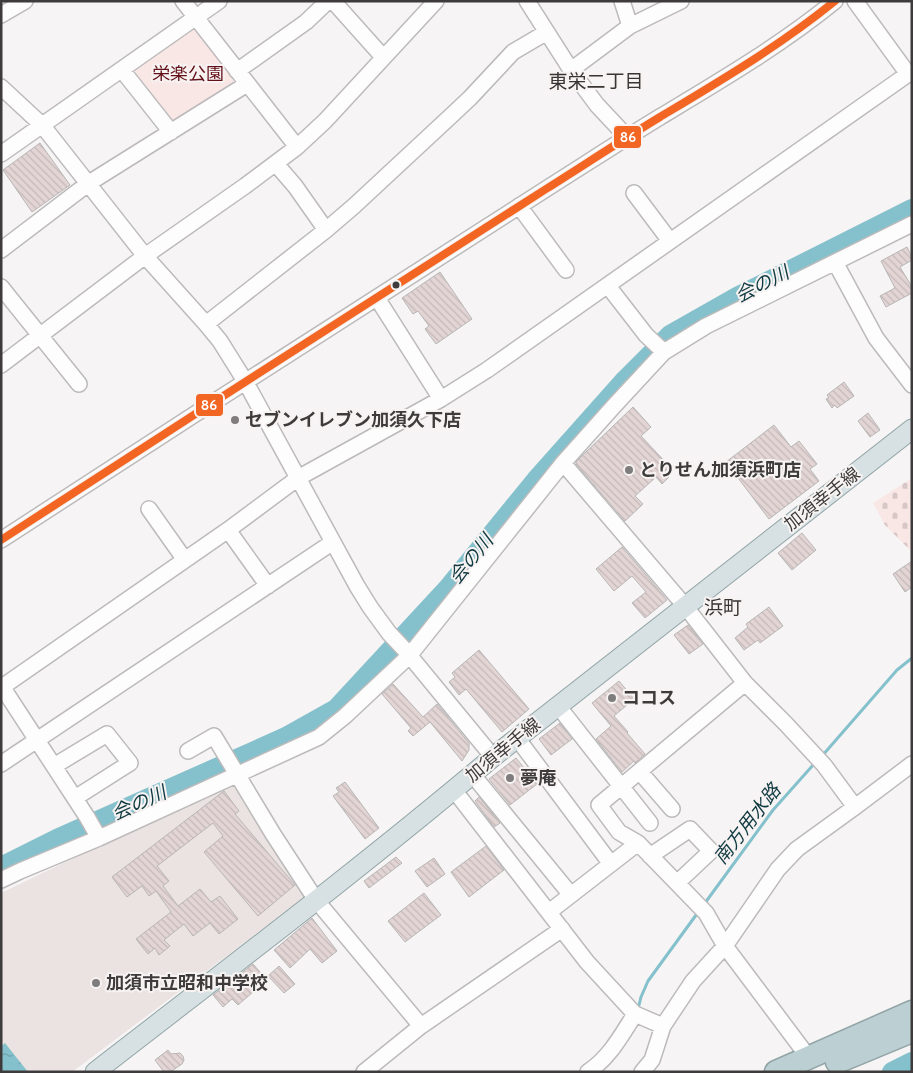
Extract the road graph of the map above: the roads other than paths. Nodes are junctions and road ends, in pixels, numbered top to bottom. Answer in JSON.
{"nodes":[{"id":1,"x":25,"y":1,"type":"edge"},
{"id":2,"x":182,"y":1,"type":"edge"},
{"id":3,"x":219,"y":1,"type":"edge"},
{"id":4,"x":328,"y":1,"type":"edge"},
{"id":5,"x":333,"y":1,"type":"edge"},
{"id":6,"x":436,"y":1,"type":"edge"},
{"id":7,"x":527,"y":1,"type":"edge"},
{"id":8,"x":622,"y":1,"type":"edge"},
{"id":9,"x":680,"y":1,"type":"edge"},
{"id":10,"x":835,"y":1,"type":"edge"},
{"id":11,"x":855,"y":1,"type":"edge"},
{"id":12,"x":1,"y":15,"type":"edge"},
{"id":13,"x":196,"y":18,"type":"junction"},
{"id":14,"x":630,"y":26,"type":"junction"},
{"id":15,"x":547,"y":32,"type":"junction"},
{"id":16,"x":383,"y":57,"type":"junction"},
{"id":17,"x":122,"y":70,"type":"junction"},
{"id":18,"x":571,"y":70,"type":"junction"},
{"id":19,"x":237,"y":71,"type":"junction"},
{"id":20,"x":247,"y":84,"type":"junction"},
{"id":21,"x":1,"y":87,"type":"edge"},
{"id":22,"x":42,"y":125,"type":"junction"},
{"id":23,"x":171,"y":132,"type":"junction"},
{"id":24,"x":628,"y":137,"type":"junction"},
{"id":25,"x":297,"y":147,"type":"junction"},
{"id":26,"x":1,"y":154,"type":"edge"},
{"id":27,"x":276,"y":164,"type":"junction"},
{"id":28,"x":89,"y":183,"type":"junction"},
{"id":29,"x":634,"y":193,"type":"dead end"},
{"id":30,"x":519,"y":206,"type":"junction"},
{"id":31,"x":912,"y":224,"type":"edge"},
{"id":32,"x":326,"y":230,"type":"junction"},
{"id":33,"x":670,"y":241,"type":"junction"},
{"id":34,"x":1,"y":250,"type":"edge"},
{"id":35,"x":145,"y":256,"type":"junction"},
{"id":36,"x":835,"y":262,"type":"junction"},
{"id":37,"x":566,"y":270,"type":"dead end"},
{"id":38,"x":1,"y":286,"type":"edge"},
{"id":39,"x":608,"y":286,"type":"junction"},
{"id":40,"x":377,"y":298,"type":"junction"},
{"id":41,"x":206,"y":324,"type":"junction"},
{"id":42,"x":39,"y":335,"type":"junction"},
{"id":43,"x":664,"y":352,"type":"junction"},
{"id":44,"x":1,"y":365,"type":"edge"},
{"id":45,"x":244,"y":381,"type":"junction"},
{"id":46,"x":79,"y":384,"type":"dead end"},
{"id":47,"x":912,"y":385,"type":"edge"},
{"id":48,"x":441,"y":399,"type":"junction"},
{"id":49,"x":912,"y":429,"type":"edge"},
{"id":50,"x":564,"y":463,"type":"junction"},
{"id":51,"x":298,"y":478,"type":"junction"},
{"id":52,"x":149,"y":509,"type":"dead end"},
{"id":53,"x":228,"y":530,"type":"junction"},
{"id":54,"x":1,"y":540,"type":"edge"},
{"id":55,"x":333,"y":542,"type":"junction"},
{"id":56,"x":185,"y":560,"type":"junction"},
{"id":57,"x":268,"y":586,"type":"junction"},
{"id":58,"x":685,"y":606,"type":"junction"},
{"id":59,"x":407,"y":653,"type":"junction"},
{"id":60,"x":745,"y":683,"type":"junction"},
{"id":61,"x":2,"y":686,"type":"edge"},
{"id":62,"x":558,"y":706,"type":"junction"},
{"id":63,"x":517,"y":738,"type":"junction"},
{"id":64,"x":38,"y":741,"type":"junction"},
{"id":65,"x":188,"y":751,"type":"dead end"},
{"id":66,"x":493,"y":757,"type":"junction"},
{"id":67,"x":1,"y":764,"type":"edge"},
{"id":68,"x":912,"y":764,"type":"edge"},
{"id":69,"x":54,"y":766,"type":"junction"},
{"id":70,"x":640,"y":772,"type":"junction"},
{"id":71,"x":472,"y":774,"type":"junction"},
{"id":72,"x":238,"y":775,"type":"junction"},
{"id":73,"x":621,"y":787,"type":"junction"},
{"id":74,"x":454,"y":790,"type":"junction"},
{"id":75,"x":75,"y":798,"type":"junction"},
{"id":76,"x":855,"y":807,"type":"junction"},
{"id":77,"x":672,"y":809,"type":"dead end"},
{"id":78,"x":650,"y":823,"type":"dead end"},
{"id":79,"x":99,"y":838,"type":"junction"},
{"id":80,"x":638,"y":843,"type":"junction"},
{"id":81,"x":650,"y":856,"type":"junction"},
{"id":82,"x":611,"y":864,"type":"junction"},
{"id":83,"x":1,"y":880,"type":"edge"},
{"id":84,"x":677,"y":883,"type":"junction"},
{"id":85,"x":571,"y":895,"type":"junction"},
{"id":86,"x":316,"y":900,"type":"junction"},
{"id":87,"x":548,"y":912,"type":"junction"},
{"id":88,"x":562,"y":929,"type":"junction"},
{"id":89,"x":725,"y":946,"type":"junction"},
{"id":90,"x":912,"y":1012,"type":"edge"},
{"id":91,"x":634,"y":1014,"type":"junction"},
{"id":92,"x":421,"y":1026,"type":"junction"},
{"id":93,"x":663,"y":1026,"type":"junction"},
{"id":94,"x":912,"y":1030,"type":"edge"},
{"id":95,"x":811,"y":1065,"type":"edge"},
{"id":96,"x":96,"y":1072,"type":"edge"},
{"id":97,"x":364,"y":1072,"type":"edge"},
{"id":98,"x":588,"y":1072,"type":"edge"},
{"id":99,"x":642,"y":1072,"type":"edge"},
{"id":100,"x":776,"y":1072,"type":"edge"}],
"edges":[{"from":1,"to":12,"type":"street"},
{"from":2,"to":13,"type":"street"},
{"from":3,"to":13,"type":"street"},
{"from":4,"to":19,"type":"street"},
{"from":5,"to":16,"type":"street"},
{"from":6,"to":16,"type":"street"},
{"from":7,"to":15,"type":"street"},
{"from":8,"to":14,"type":"street"},
{"from":9,"to":14,"type":"street"},
{"from":10,"to":24,"type":"street"},
{"from":11,"to":33,"type":"street"},
{"from":13,"to":17,"type":"street"},
{"from":13,"to":19,"type":"street"},
{"from":14,"to":18,"type":"street"},
{"from":15,"to":18,"type":"street"},
{"from":15,"to":32,"type":"street"},
{"from":16,"to":25,"type":"street"},
{"from":17,"to":22,"type":"street"},
{"from":17,"to":23,"type":"street"},
{"from":18,"to":24,"type":"street"},
{"from":19,"to":20,"type":"street"},
{"from":20,"to":23,"type":"street"},
{"from":20,"to":25,"type":"street"},
{"from":21,"to":22,"type":"street"},
{"from":22,"to":26,"type":"street"},
{"from":22,"to":28,"type":"street"},
{"from":23,"to":28,"type":"street"},
{"from":24,"to":30,"type":"street"},
{"from":25,"to":27,"type":"street"},
{"from":27,"to":32,"type":"street"},
{"from":27,"to":35,"type":"street"},
{"from":28,"to":34,"type":"street"},
{"from":28,"to":35,"type":"street"},
{"from":29,"to":33,"type":"street"},
{"from":30,"to":37,"type":"street"},
{"from":30,"to":40,"type":"street"},
{"from":31,"to":36,"type":"street"},
{"from":32,"to":41,"type":"street"},
{"from":33,"to":39,"type":"street"},
{"from":35,"to":41,"type":"street"},
{"from":35,"to":42,"type":"street"},
{"from":36,"to":43,"type":"street"},
{"from":36,"to":47,"type":"street"},
{"from":38,"to":42,"type":"street"},
{"from":39,"to":43,"type":"street"},
{"from":39,"to":48,"type":"street"},
{"from":40,"to":45,"type":"street"},
{"from":40,"to":48,"type":"street"},
{"from":41,"to":45,"type":"street"},
{"from":42,"to":44,"type":"street"},
{"from":42,"to":46,"type":"street"},
{"from":43,"to":50,"type":"street"},
{"from":45,"to":51,"type":"street"},
{"from":45,"to":54,"type":"street"},
{"from":48,"to":51,"type":"street"},
{"from":49,"to":58,"type":"main road","name":"加須幸手線"},
{"from":50,"to":58,"type":"street"},
{"from":50,"to":59,"type":"street"},
{"from":51,"to":53,"type":"street"},
{"from":51,"to":55,"type":"street"},
{"from":52,"to":56,"type":"street"},
{"from":53,"to":56,"type":"street"},
{"from":53,"to":57,"type":"street"},
{"from":55,"to":57,"type":"street"},
{"from":55,"to":59,"type":"street"},
{"from":56,"to":61,"type":"street"},
{"from":57,"to":64,"type":"street"},
{"from":58,"to":60,"type":"street"},
{"from":58,"to":62,"type":"main road","name":"加須幸手線"},
{"from":59,"to":66,"type":"street"},
{"from":59,"to":72,"type":"street"},
{"from":60,"to":70,"type":"street"},
{"from":60,"to":76,"type":"street"},
{"from":61,"to":64,"type":"street"},
{"from":62,"to":63,"type":"main road","name":"加須幸手線"},
{"from":62,"to":73,"type":"street"},
{"from":63,"to":66,"type":"main road","name":"加須幸手線"},
{"from":63,"to":82,"type":"street"},
{"from":64,"to":67,"type":"street"},
{"from":64,"to":69,"type":"street"},
{"from":65,"to":72,"type":"street"},
{"from":66,"to":71,"type":"main road","name":"加須幸手線"},
{"from":68,"to":76,"type":"street"},
{"from":69,"to":75,"type":"street"},
{"from":69,"to":75,"type":"street"},
{"from":70,"to":73,"type":"street"},
{"from":70,"to":77,"type":"street"},
{"from":71,"to":74,"type":"main road","name":"加須幸手線"},
{"from":71,"to":85,"type":"street"},
{"from":72,"to":79,"type":"street"},
{"from":72,"to":86,"type":"street"},
{"from":73,"to":78,"type":"street"},
{"from":73,"to":80,"type":"street"},
{"from":74,"to":86,"type":"main road","name":"加須幸手線"},
{"from":74,"to":87,"type":"street"},
{"from":75,"to":79,"type":"street"},
{"from":76,"to":89,"type":"street"},
{"from":79,"to":83,"type":"street"},
{"from":80,"to":81,"type":"street"},
{"from":80,"to":82,"type":"street"},
{"from":81,"to":84,"type":"street"},
{"from":81,"to":84,"type":"street"},
{"from":82,"to":85,"type":"street"},
{"from":84,"to":89,"type":"street"},
{"from":85,"to":87,"type":"street"},
{"from":86,"to":92,"type":"street"},
{"from":86,"to":96,"type":"main road","name":"加須幸手線"},
{"from":87,"to":88,"type":"street"},
{"from":88,"to":91,"type":"street"},
{"from":88,"to":92,"type":"street"},
{"from":89,"to":93,"type":"street"},
{"from":89,"to":95,"type":"street"},
{"from":90,"to":95,"type":"highway"},
{"from":91,"to":93,"type":"street"},
{"from":91,"to":98,"type":"street"},
{"from":92,"to":97,"type":"street"},
{"from":93,"to":99,"type":"street"},
{"from":94,"to":95,"type":"highway"},
{"from":95,"to":100,"type":"highway"}]}
